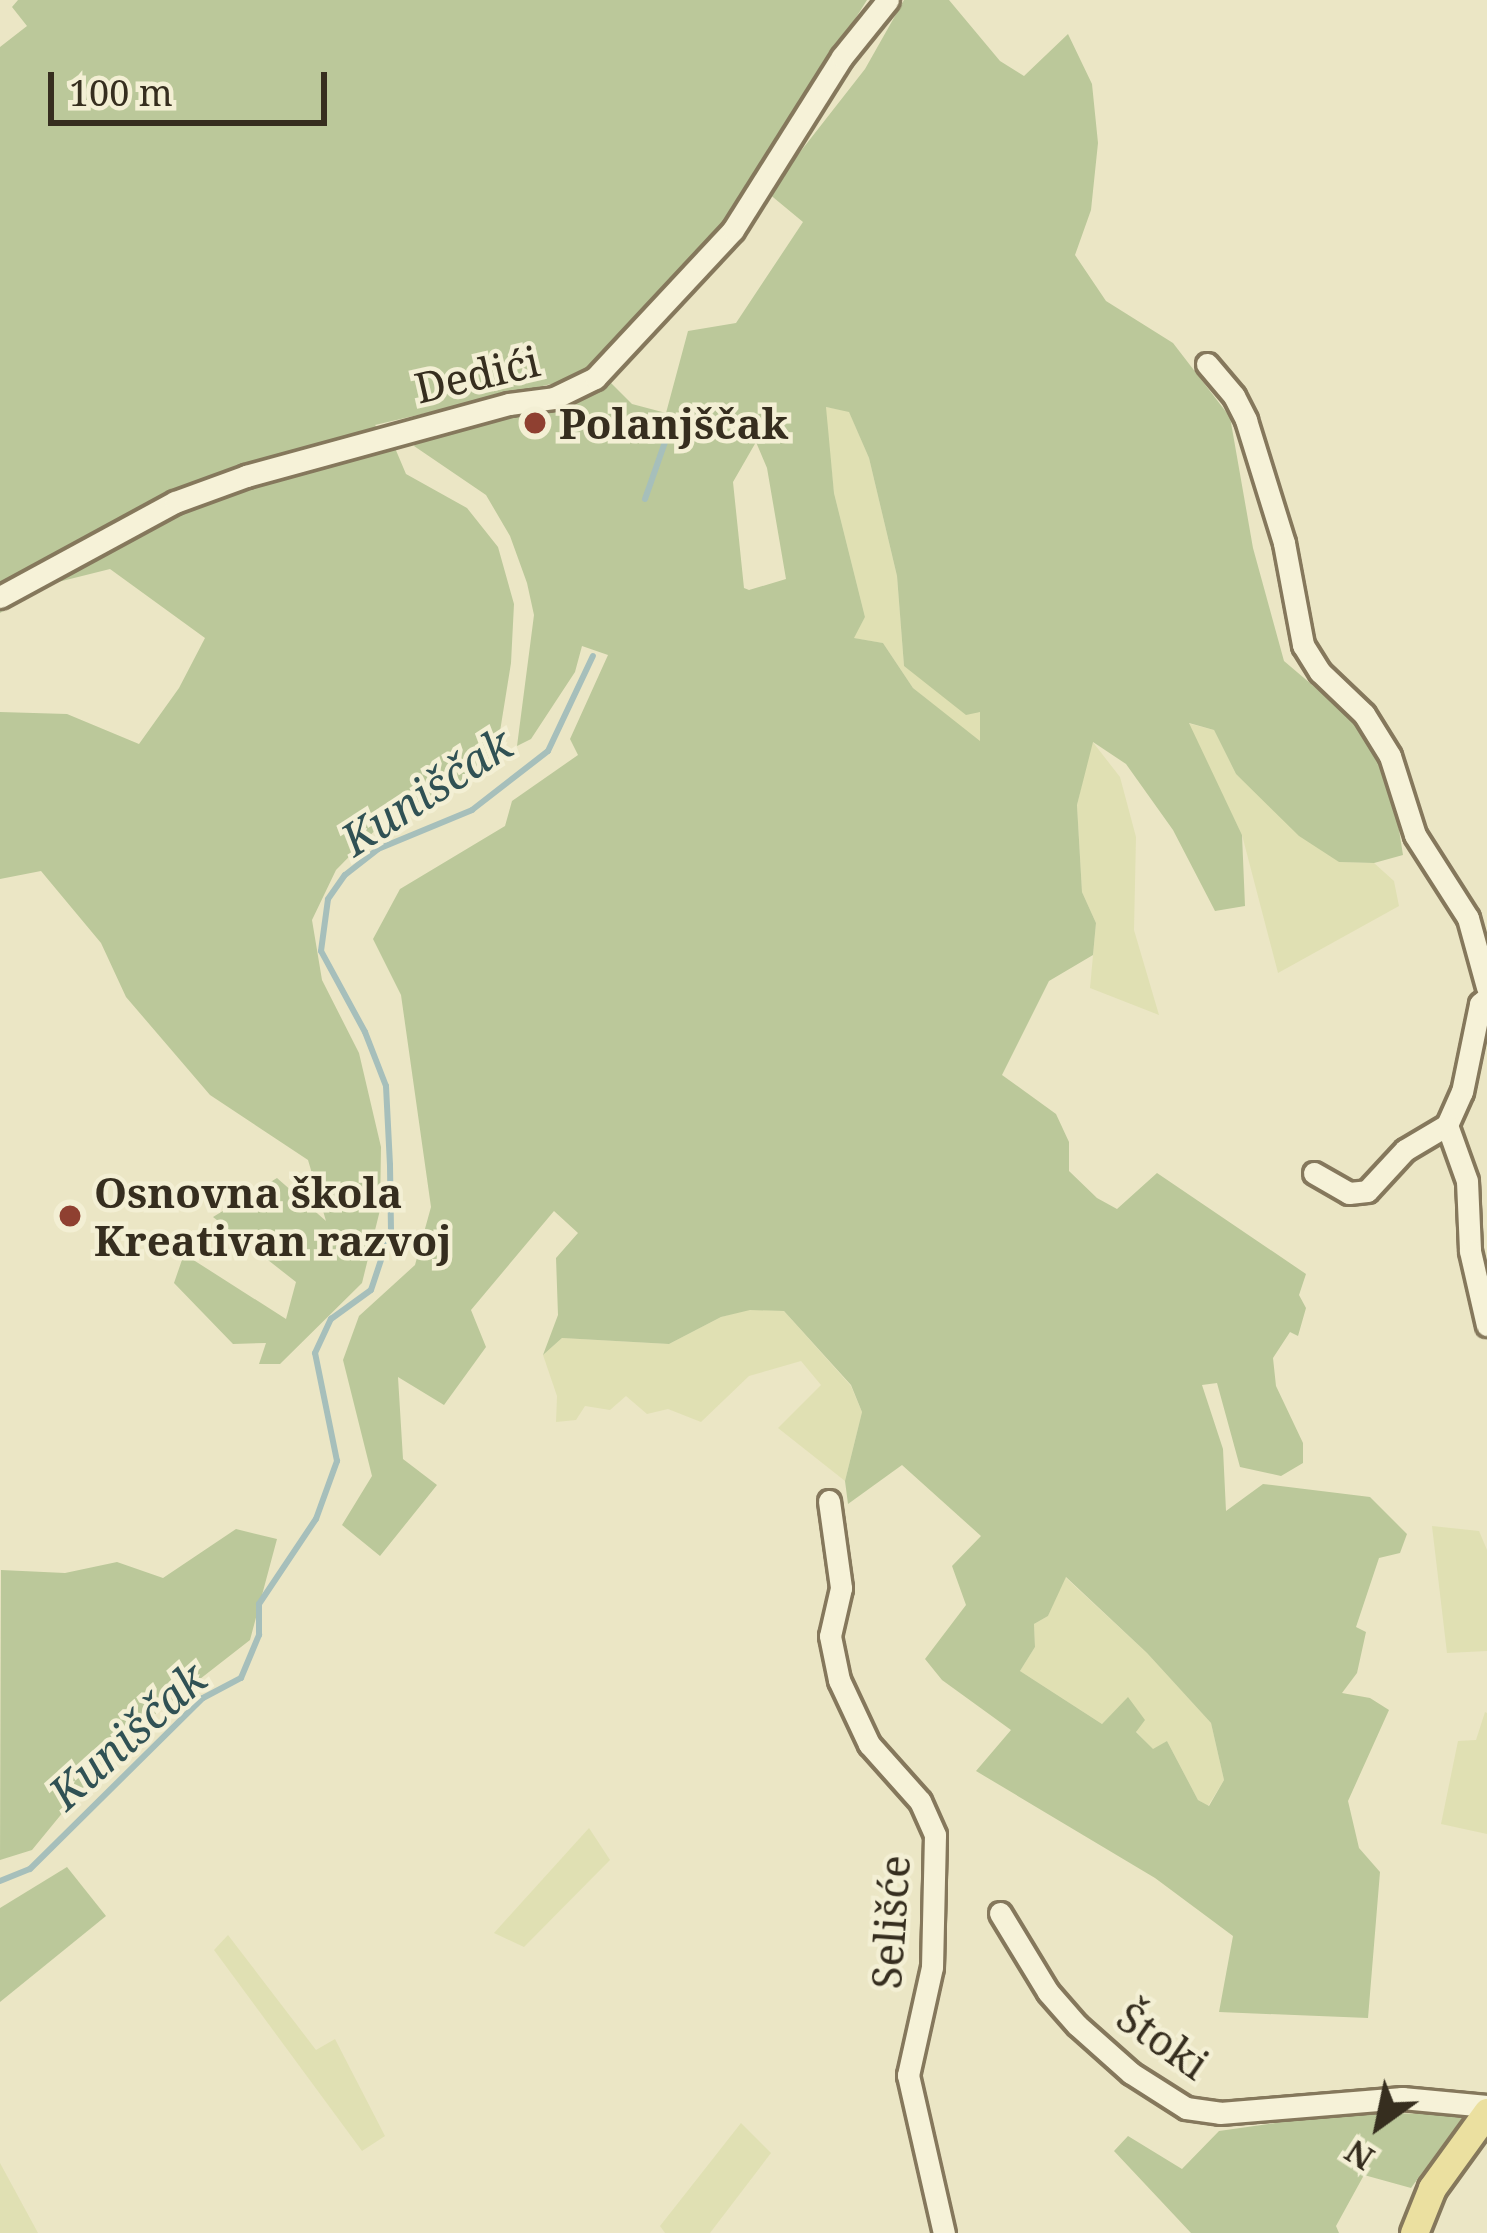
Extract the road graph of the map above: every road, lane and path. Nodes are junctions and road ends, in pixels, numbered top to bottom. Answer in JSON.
{"nodes":[{"id":1,"x":888,"y":0,"type":"edge"},
{"id":2,"x":1207,"y":364,"type":"dead end"},
{"id":3,"x":0,"y":596,"type":"edge"},
{"id":4,"x":1487,"y":987,"type":"edge"},
{"id":5,"x":1487,"y":998,"type":"edge"},
{"id":6,"x":1447,"y":1125,"type":"junction"},
{"id":7,"x":1314,"y":1172,"type":"dead end"},
{"id":8,"x":1487,"y":1325,"type":"edge"},
{"id":9,"x":830,"y":1501,"type":"dead end"},
{"id":10,"x":1000,"y":1913,"type":"dead end"},
{"id":11,"x":1487,"y":2109,"type":"edge"},
{"id":12,"x":944,"y":2233,"type":"edge"},
{"id":13,"x":1414,"y":2233,"type":"edge"}],
"edges":[{"from":1,"to":3,"type":"street","name":"Dedići"},
{"from":2,"to":4,"type":"street"},
{"from":5,"to":6,"type":"street"},
{"from":6,"to":7,"type":"street"},
{"from":6,"to":8,"type":"street"},
{"from":9,"to":12,"type":"street","name":"Selišće"},
{"from":10,"to":11,"type":"street","name":"Štoki"},
{"from":11,"to":13,"type":"main road"}]}
